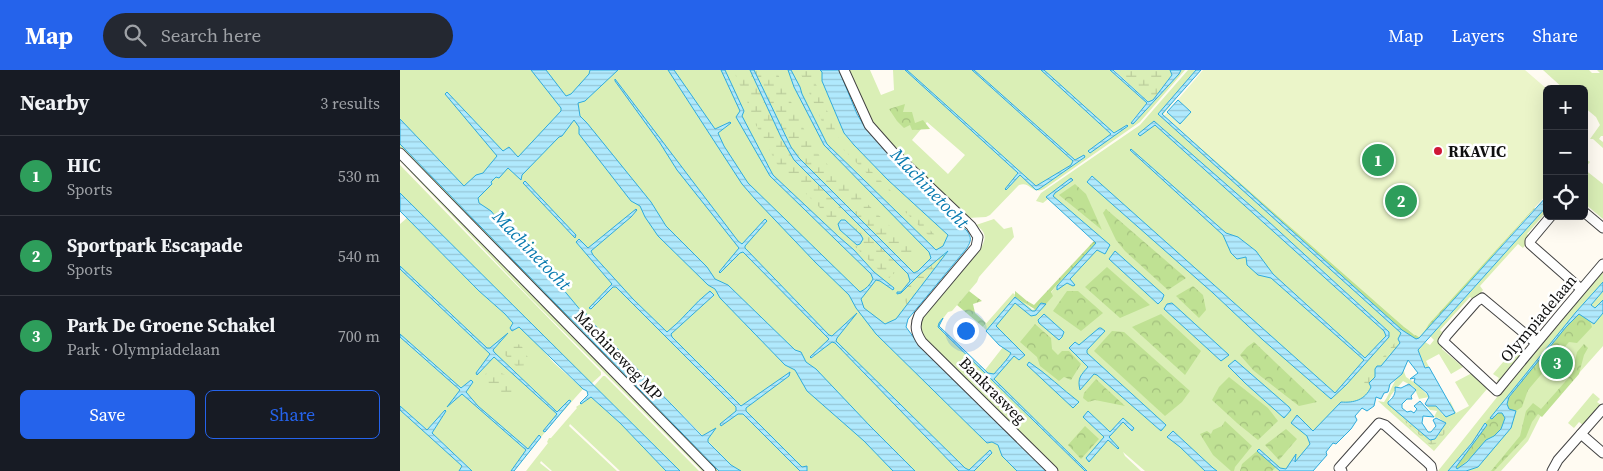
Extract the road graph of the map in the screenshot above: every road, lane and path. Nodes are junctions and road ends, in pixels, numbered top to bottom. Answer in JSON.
{"nodes":[{"id":1,"x":844,"y":70,"type":"edge"},
{"id":2,"x":400,"y":153,"type":"edge"},
{"id":3,"x":1588,"y":215,"type":"edge"},
{"id":4,"x":1548,"y":220,"type":"edge"},
{"id":5,"x":1603,"y":228,"type":"edge"},
{"id":6,"x":1603,"y":264,"type":"edge"},
{"id":7,"x":1581,"y":289,"type":"junction"},
{"id":8,"x":1536,"y":342,"type":"junction"},
{"id":9,"x":1603,"y":409,"type":"edge"},
{"id":10,"x":1581,"y":434,"type":"junction"},
{"id":11,"x":1603,"y":453,"type":"edge"},
{"id":12,"x":1432,"y":470,"type":"edge"},
{"id":13,"x":711,"y":471,"type":"edge"},
{"id":14,"x":1053,"y":471,"type":"edge"},
{"id":15,"x":1342,"y":471,"type":"edge"},
{"id":16,"x":1552,"y":471,"type":"edge"}],
"edges":[{"from":1,"to":14,"type":"street","name":"Bankrasweg"},
{"from":2,"to":13,"type":"street","name":"Machineweg MP"},
{"from":3,"to":5,"type":"street"},
{"from":4,"to":7,"type":"street"},
{"from":6,"to":7,"type":"street","name":"Olympiadelaan"},
{"from":7,"to":8,"type":"street","name":"Olympiadelaan"},
{"from":8,"to":8,"type":"street","name":"Olympiadelaan"},
{"from":9,"to":10,"type":"street"},
{"from":10,"to":11,"type":"street"},
{"from":10,"to":16,"type":"street"},
{"from":12,"to":15,"type":"street"}]}
